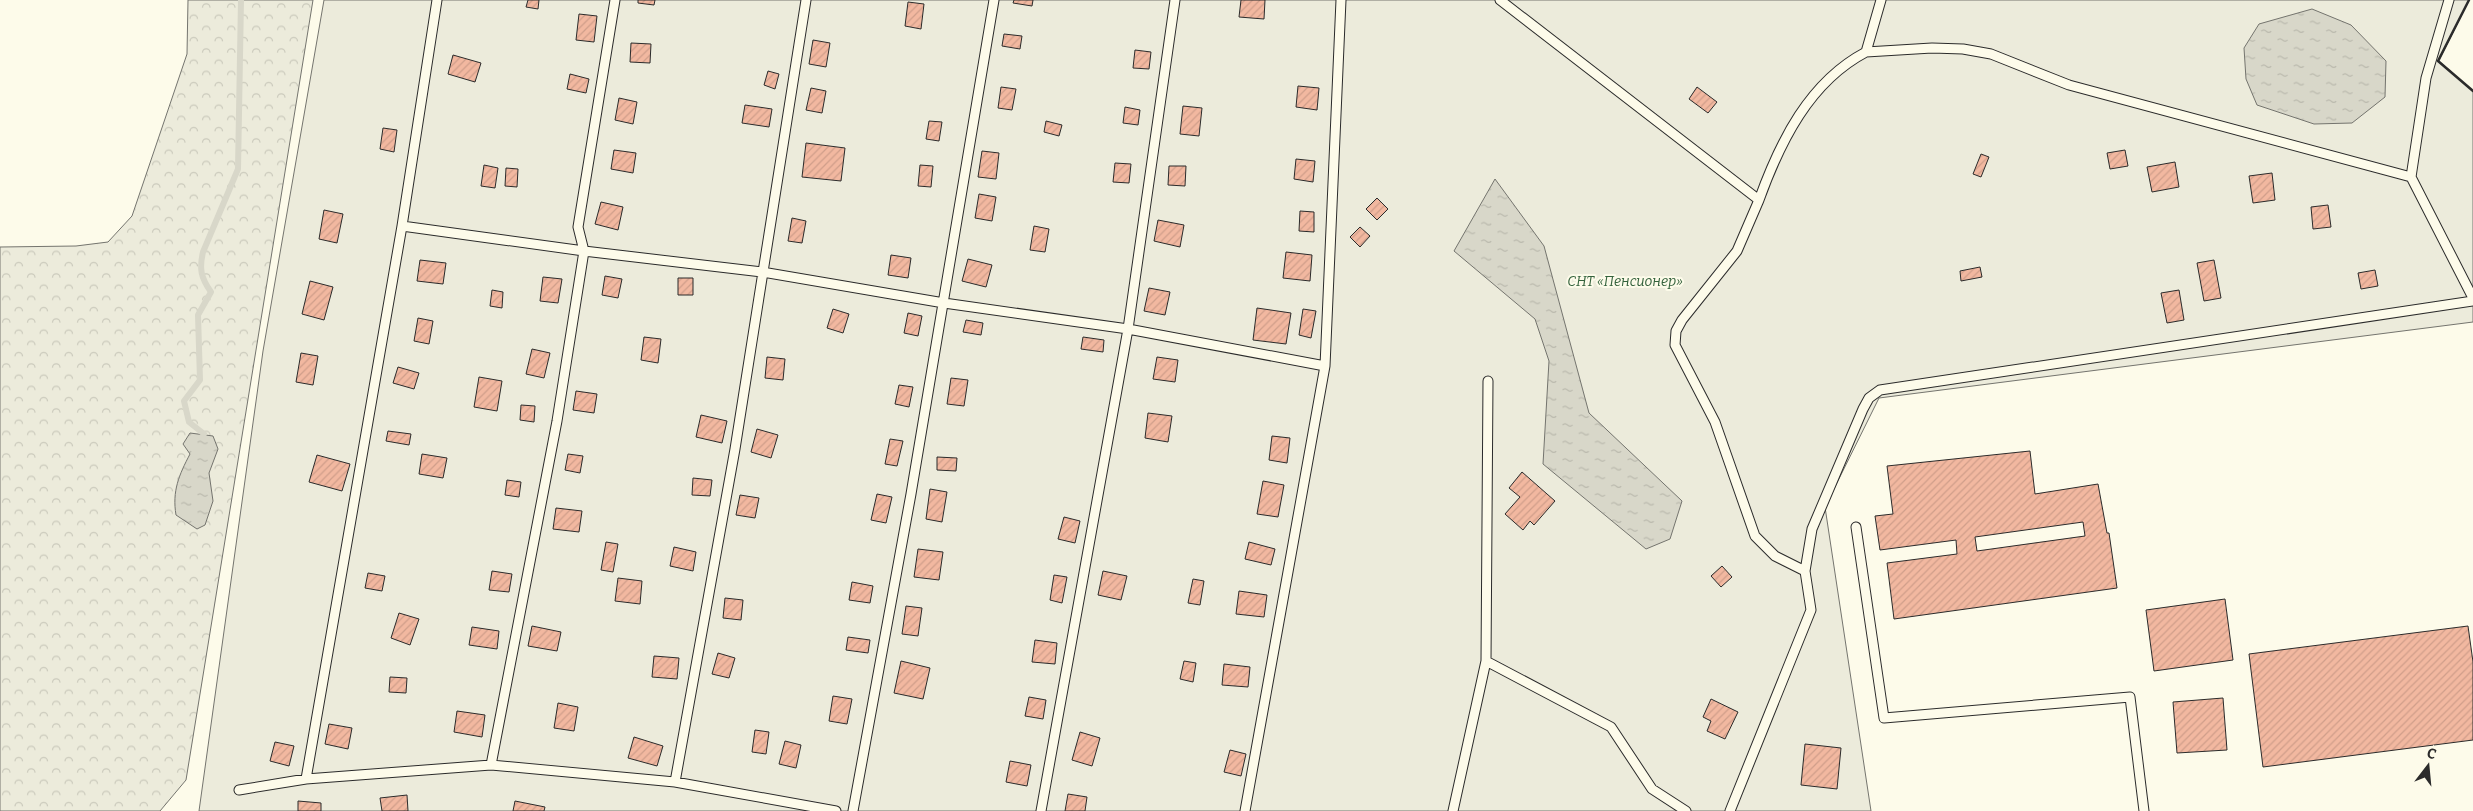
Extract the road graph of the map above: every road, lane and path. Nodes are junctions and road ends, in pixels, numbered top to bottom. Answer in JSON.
{"nodes":[{"id":1,"x":437,"y":0,"type":"edge"},
{"id":2,"x":615,"y":0,"type":"edge"},
{"id":3,"x":806,"y":0,"type":"edge"},
{"id":4,"x":994,"y":0,"type":"edge"},
{"id":5,"x":1175,"y":0,"type":"edge"},
{"id":6,"x":1341,"y":0,"type":"edge"},
{"id":7,"x":1500,"y":0,"type":"edge"},
{"id":8,"x":1881,"y":0,"type":"edge"},
{"id":9,"x":2448,"y":0,"type":"edge"},
{"id":10,"x":1866,"y":52,"type":"junction"},
{"id":11,"x":2411,"y":177,"type":"junction"},
{"id":12,"x":1759,"y":200,"type":"junction"},
{"id":13,"x":402,"y":226,"type":"junction"},
{"id":14,"x":584,"y":251,"type":"junction"},
{"id":15,"x":762,"y":272,"type":"junction"},
{"id":16,"x":2473,"y":300,"type":"edge"},
{"id":17,"x":944,"y":303,"type":"junction"},
{"id":18,"x":1128,"y":328,"type":"junction"},
{"id":19,"x":1325,"y":366,"type":"junction"},
{"id":20,"x":1488,"y":381,"type":"dead end"},
{"id":21,"x":1856,"y":527,"type":"dead end"},
{"id":22,"x":1805,"y":571,"type":"junction"},
{"id":23,"x":1486,"y":661,"type":"junction"},
{"id":24,"x":491,"y":765,"type":"junction"},
{"id":25,"x":306,"y":779,"type":"junction"},
{"id":26,"x":675,"y":782,"type":"junction"},
{"id":27,"x":239,"y":790,"type":"dead end"},
{"id":28,"x":836,"y":811,"type":"edge"},
{"id":29,"x":853,"y":811,"type":"edge"},
{"id":30,"x":1041,"y":811,"type":"edge"},
{"id":31,"x":1244,"y":811,"type":"edge"},
{"id":32,"x":1453,"y":811,"type":"edge"},
{"id":33,"x":1686,"y":811,"type":"edge"},
{"id":34,"x":1730,"y":811,"type":"edge"},
{"id":35,"x":2144,"y":811,"type":"edge"}],
"edges":[{"from":1,"to":13,"type":"lane"},
{"from":2,"to":14,"type":"lane"},
{"from":3,"to":15,"type":"lane"},
{"from":4,"to":17,"type":"lane"},
{"from":5,"to":18,"type":"lane"},
{"from":6,"to":19,"type":"lane"},
{"from":7,"to":12,"type":"lane"},
{"from":8,"to":10,"type":"lane"},
{"from":9,"to":11,"type":"lane"},
{"from":10,"to":11,"type":"lane"},
{"from":10,"to":12,"type":"lane"},
{"from":11,"to":16,"type":"lane"},
{"from":12,"to":22,"type":"lane"},
{"from":13,"to":14,"type":"lane"},
{"from":13,"to":25,"type":"lane"},
{"from":14,"to":15,"type":"lane"},
{"from":14,"to":24,"type":"lane"},
{"from":15,"to":17,"type":"lane"},
{"from":15,"to":26,"type":"lane"},
{"from":16,"to":22,"type":"lane"},
{"from":17,"to":18,"type":"lane"},
{"from":17,"to":29,"type":"lane"},
{"from":18,"to":19,"type":"lane"},
{"from":18,"to":30,"type":"lane"},
{"from":19,"to":31,"type":"lane"},
{"from":20,"to":23,"type":"lane"},
{"from":21,"to":35,"type":"lane"},
{"from":22,"to":34,"type":"lane"},
{"from":23,"to":32,"type":"lane"},
{"from":23,"to":33,"type":"lane"},
{"from":24,"to":25,"type":"lane"},
{"from":24,"to":26,"type":"lane"},
{"from":25,"to":27,"type":"lane"},
{"from":26,"to":28,"type":"lane"}]}
